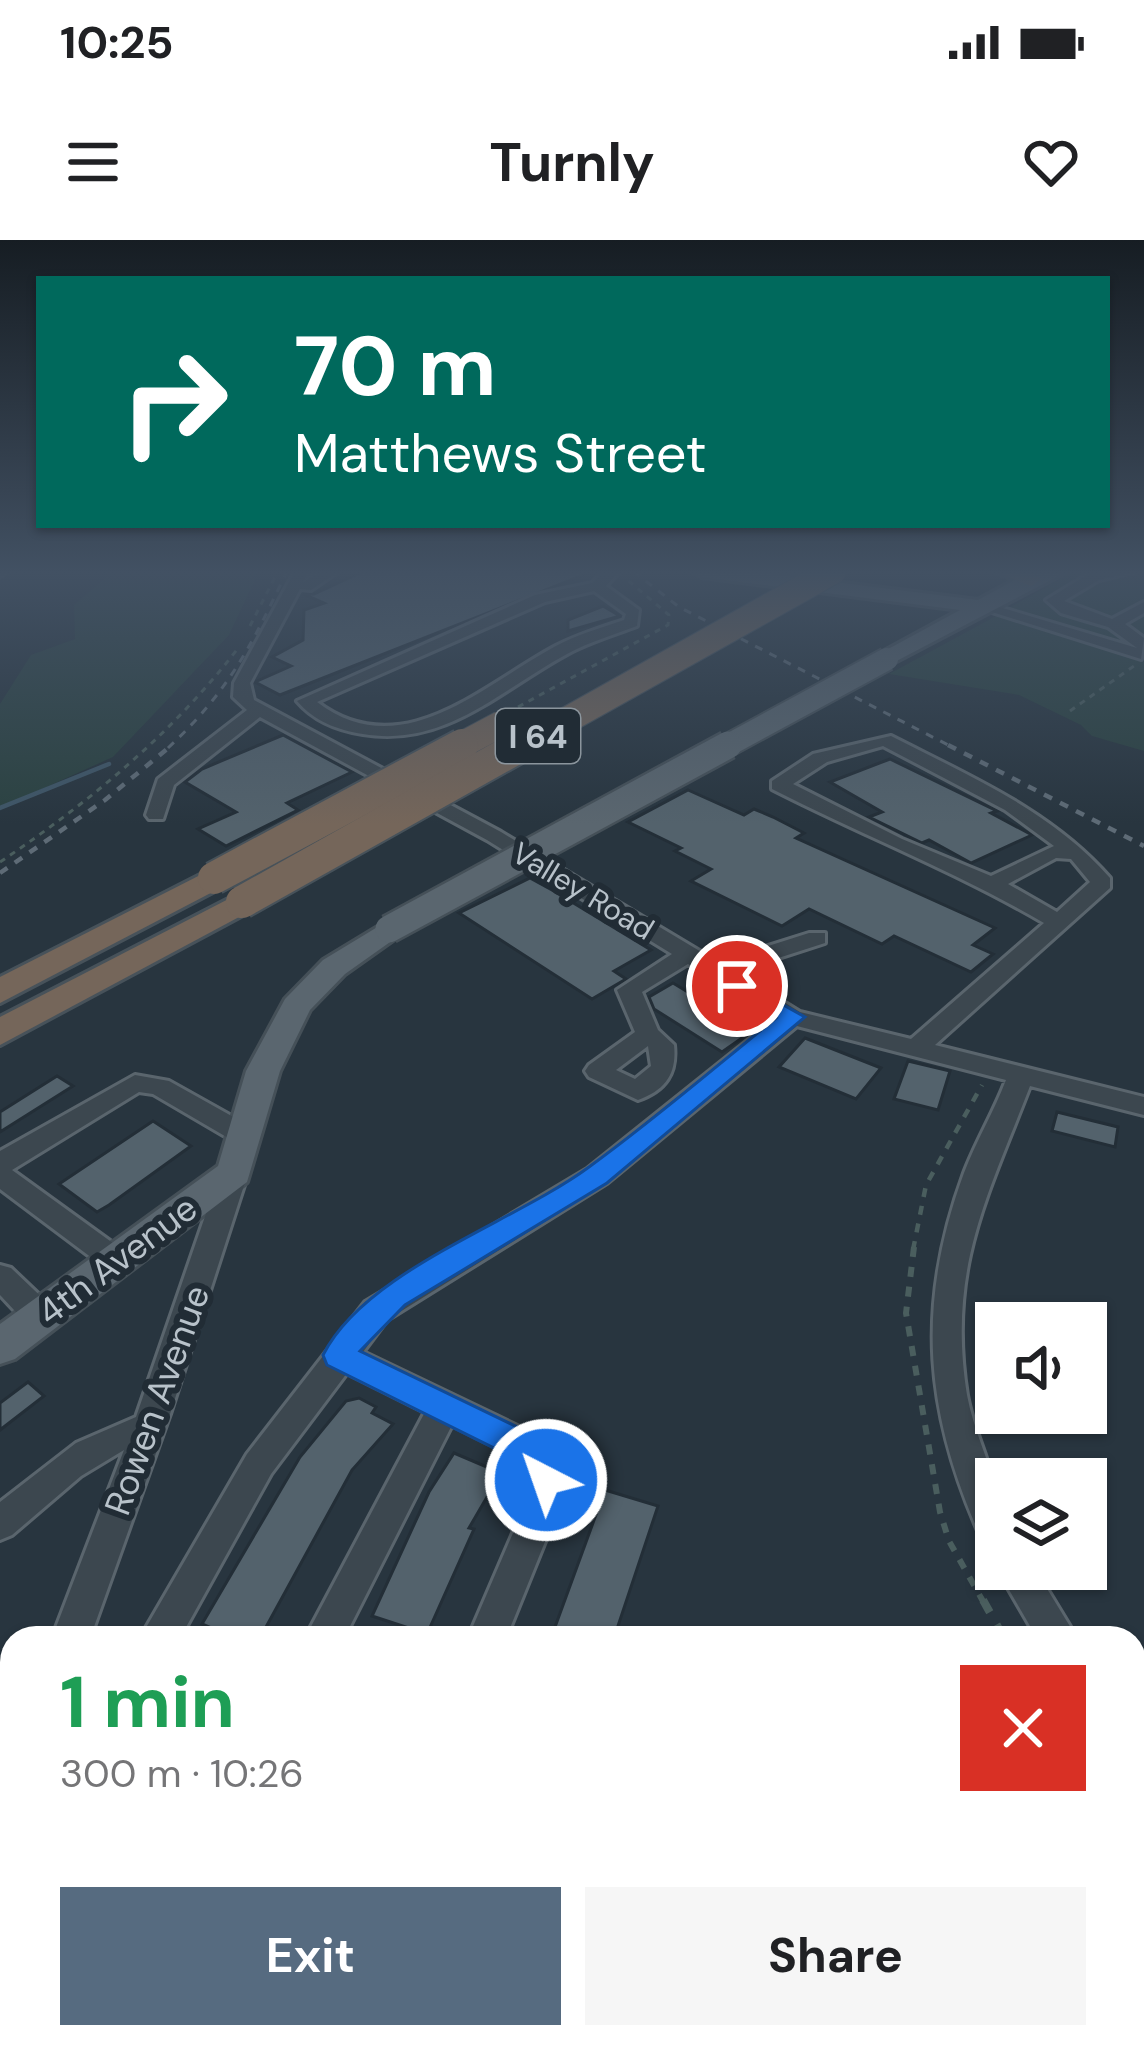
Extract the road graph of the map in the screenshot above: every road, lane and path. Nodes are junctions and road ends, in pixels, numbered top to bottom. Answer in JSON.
{"nodes":[{"id":1,"x":232,"y":655,"type":"edge"},
{"id":2,"x":258,"y":655,"type":"edge"},
{"id":3,"x":404,"y":655,"type":"edge"},
{"id":4,"x":552,"y":655,"type":"edge"},
{"id":5,"x":612,"y":655,"type":"edge"},
{"id":6,"x":630,"y":655,"type":"edge"},
{"id":7,"x":682,"y":655,"type":"edge"},
{"id":8,"x":894,"y":655,"type":"edge"},
{"id":9,"x":1139,"y":655,"type":"edge"},
{"id":10,"x":258,"y":710,"type":"junction"},
{"id":11,"x":1070,"y":711,"type":"dead end"},
{"id":12,"x":508,"y":712,"type":"dead end"},
{"id":13,"x":156,"y":815,"type":"dead end"},
{"id":14,"x":1077,"y":853,"type":"junction"},
{"id":15,"x":0,"y":862,"type":"edge"},
{"id":16,"x":992,"y":884,"type":"junction"},
{"id":17,"x":1058,"y":921,"type":"junction"},
{"id":18,"x":817,"y":938,"type":"dead end"},
{"id":19,"x":687,"y":954,"type":"junction"},
{"id":20,"x":715,"y":971,"type":"junction"},
{"id":21,"x":0,"y":992,"type":"edge"},
{"id":22,"x":792,"y":1017,"type":"junction"},
{"id":23,"x":0,"y":1033,"type":"edge"},
{"id":24,"x":648,"y":1034,"type":"dead end"},
{"id":25,"x":914,"y":1050,"type":"junction"},
{"id":26,"x":1020,"y":1077,"type":"junction"},
{"id":27,"x":1144,"y":1106,"type":"edge"},
{"id":28,"x":240,"y":1154,"type":"junction"},
{"id":29,"x":0,"y":1164,"type":"edge"},
{"id":30,"x":0,"y":1175,"type":"edge"},
{"id":31,"x":118,"y":1262,"type":"junction"},
{"id":32,"x":0,"y":1276,"type":"edge"},
{"id":33,"x":42,"y":1317,"type":"junction"},
{"id":34,"x":0,"y":1347,"type":"edge"},
{"id":35,"x":339,"y":1355,"type":"junction"},
{"id":36,"x":446,"y":1407,"type":"junction"},
{"id":37,"x":148,"y":1428,"type":"junction"},
{"id":38,"x":975,"y":1483,"type":"edge"},
{"id":39,"x":0,"y":1524,"type":"edge"},
{"id":40,"x":1028,"y":1590,"type":"edge"},
{"id":41,"x":75,"y":1626,"type":"edge"},
{"id":42,"x":166,"y":1626,"type":"edge"},
{"id":43,"x":330,"y":1626,"type":"edge"},
{"id":44,"x":492,"y":1626,"type":"edge"},
{"id":45,"x":1051,"y":1626,"type":"edge"}],
"edges":[{"from":1,"to":15,"type":"path"},
{"from":2,"to":10,"type":"street"},
{"from":3,"to":4,"type":"street"},
{"from":5,"to":12,"type":"path"},
{"from":6,"to":21,"type":"highway","number":"I 64","bridge":true},
{"from":7,"to":23,"type":"highway","number":"I 64","bridge":true},
{"from":8,"to":28,"type":"main road","name":"Rowen Avenue","bridge":true},
{"from":9,"to":11,"type":"path"},
{"from":10,"to":13,"type":"street"},
{"from":10,"to":19,"type":"street","name":"Valley Road"},
{"from":14,"to":16,"type":"street"},
{"from":14,"to":16,"type":"street"},
{"from":14,"to":17,"type":"street"},
{"from":16,"to":17,"type":"street"},
{"from":17,"to":25,"type":"street"},
{"from":18,"to":20,"type":"street"},
{"from":19,"to":20,"type":"street","name":"Valley Road"},
{"from":19,"to":24,"type":"street"},
{"from":20,"to":22,"type":"street","name":"Valley Road"},
{"from":22,"to":25,"type":"street","name":"Valley Road"},
{"from":22,"to":35,"type":"street"},
{"from":25,"to":26,"type":"street","name":"Valley Road"},
{"from":26,"to":27,"type":"street","name":"Valley Road"},
{"from":26,"to":38,"type":"street"},
{"from":28,"to":29,"type":"street"},
{"from":28,"to":31,"type":"main road","name":"4th Avenue"},
{"from":28,"to":37,"type":"street","name":"Rowen Avenue"},
{"from":30,"to":31,"type":"street"},
{"from":31,"to":33,"type":"main road","name":"4th Avenue"},
{"from":32,"to":33,"type":"street"},
{"from":33,"to":34,"type":"main road","name":"4th Avenue"},
{"from":35,"to":36,"type":"street"},
{"from":35,"to":42,"type":"street"},
{"from":36,"to":43,"type":"street"},
{"from":36,"to":44,"type":"street"},
{"from":37,"to":39,"type":"street"},
{"from":37,"to":41,"type":"street","name":"Rowen Avenue"},
{"from":40,"to":45,"type":"street"}]}
